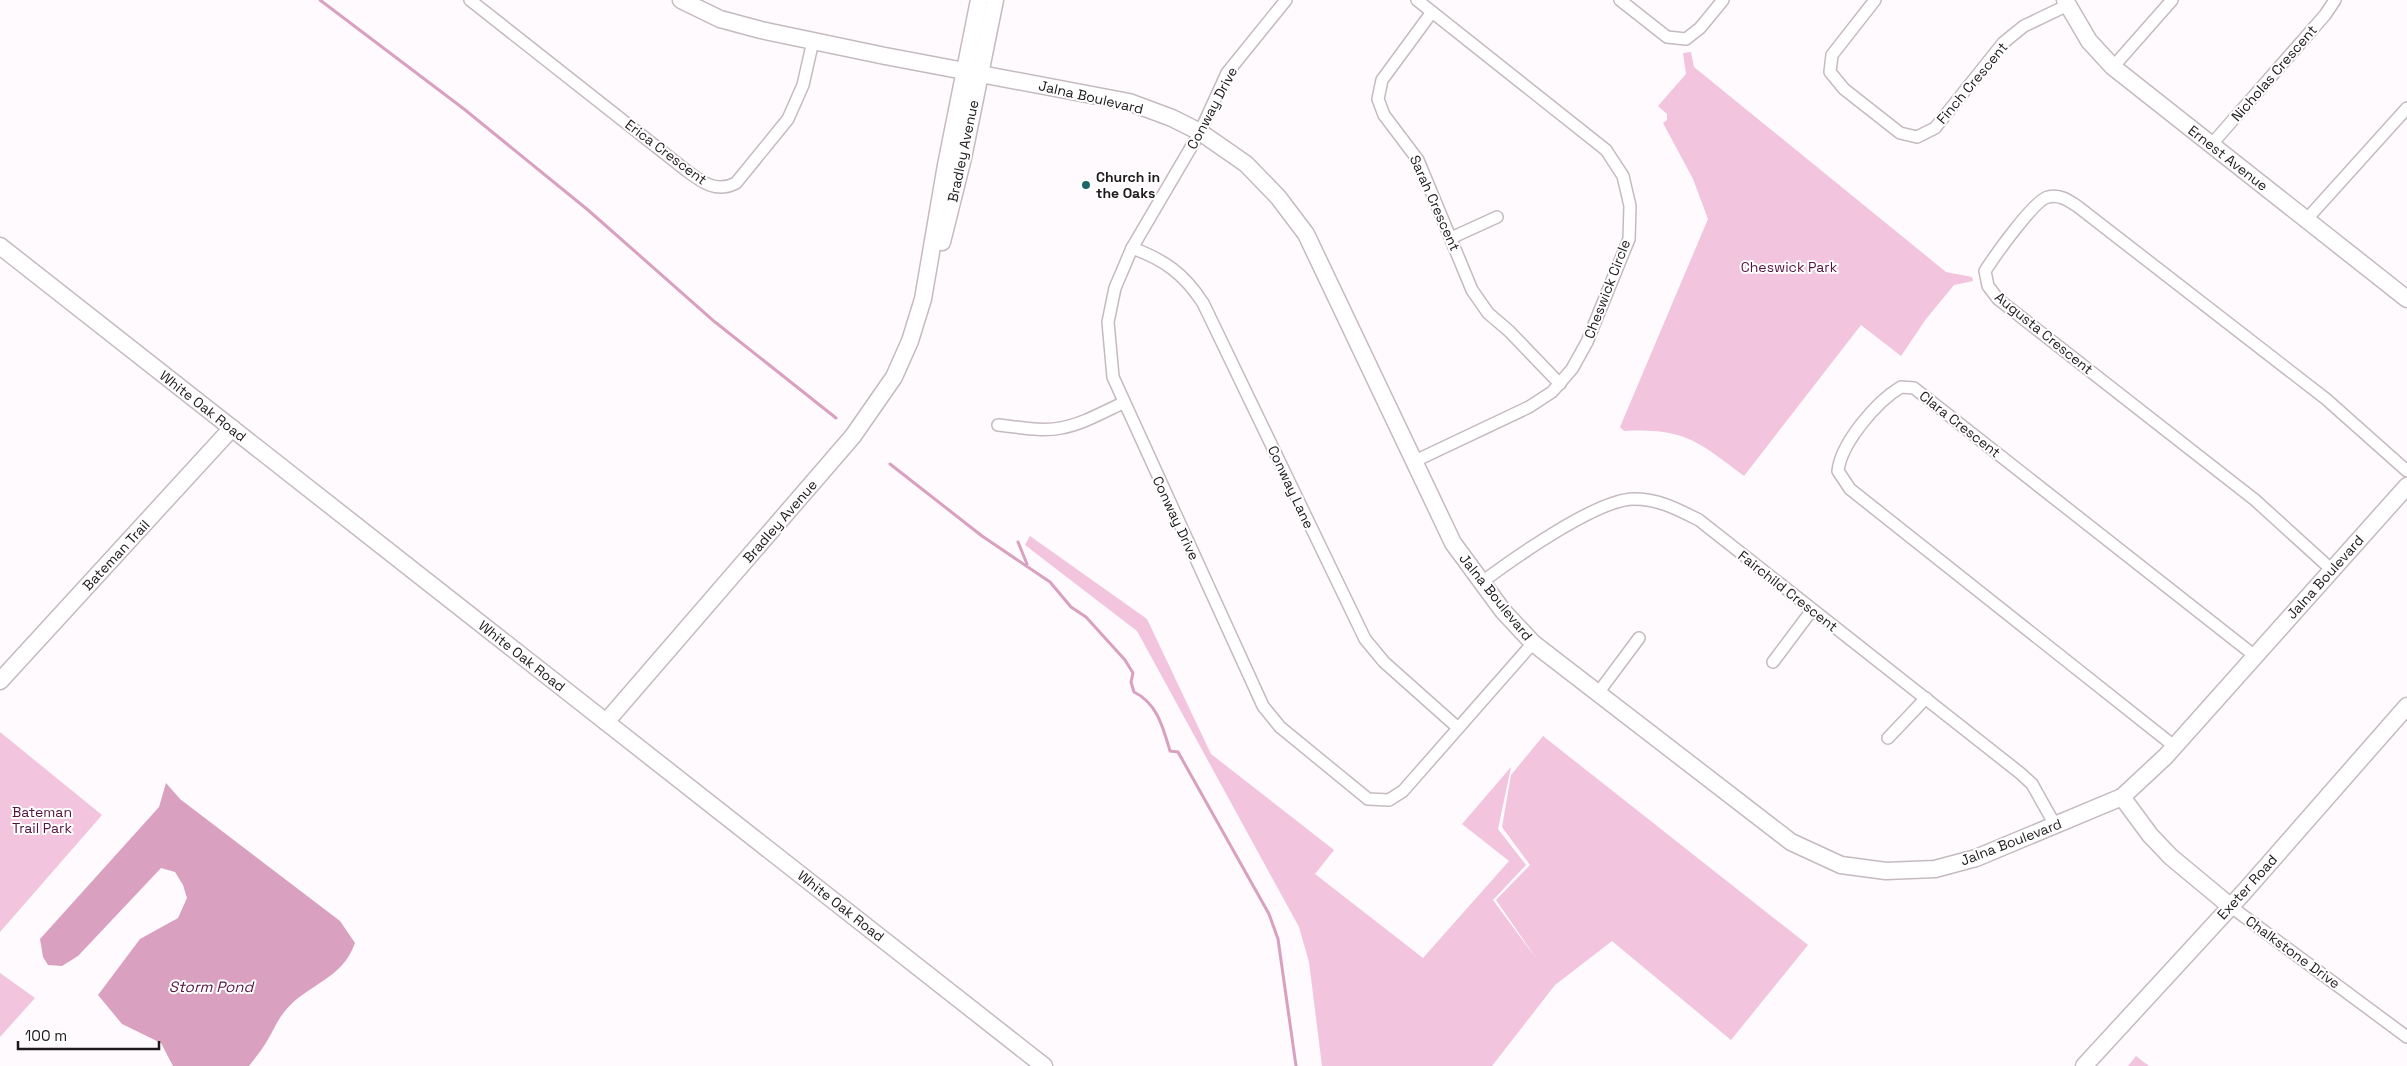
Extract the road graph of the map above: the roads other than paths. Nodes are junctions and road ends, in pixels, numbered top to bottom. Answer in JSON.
{"nodes":[{"id":1,"x":470,"y":0,"type":"edge"},
{"id":2,"x":681,"y":0,"type":"edge"},
{"id":3,"x":979,"y":0,"type":"edge"},
{"id":4,"x":995,"y":0,"type":"edge"},
{"id":5,"x":1286,"y":0,"type":"edge"},
{"id":6,"x":1416,"y":0,"type":"edge"},
{"id":7,"x":1620,"y":0,"type":"edge"},
{"id":8,"x":1723,"y":0,"type":"edge"},
{"id":9,"x":1876,"y":0,"type":"edge"},
{"id":10,"x":2172,"y":0,"type":"edge"},
{"id":11,"x":2335,"y":0,"type":"edge"},
{"id":12,"x":2066,"y":2,"type":"edge"},
{"id":13,"x":705,"y":5,"type":"edge"},
{"id":14,"x":1432,"y":12,"type":"junction"},
{"id":15,"x":813,"y":41,"type":"junction"},
{"id":16,"x":2114,"y":67,"type":"junction"},
{"id":17,"x":972,"y":72,"type":"junction"},
{"id":18,"x":2407,"y":108,"type":"edge"},
{"id":19,"x":1200,"y":132,"type":"junction"},
{"id":20,"x":2211,"y":145,"type":"junction"},
{"id":21,"x":1497,"y":217,"type":"dead end"},
{"id":22,"x":2306,"y":220,"type":"junction"},
{"id":23,"x":1451,"y":238,"type":"junction"},
{"id":24,"x":0,"y":246,"type":"edge"},
{"id":25,"x":1132,"y":248,"type":"junction"},
{"id":26,"x":2406,"y":296,"type":"edge"},
{"id":27,"x":1560,"y":384,"type":"junction"},
{"id":28,"x":1123,"y":403,"type":"junction"},
{"id":29,"x":998,"y":425,"type":"dead end"},
{"id":30,"x":232,"y":428,"type":"junction"},
{"id":31,"x":1415,"y":461,"type":"junction"},
{"id":32,"x":2407,"y":471,"type":"edge"},
{"id":33,"x":2407,"y":486,"type":"edge"},
{"id":34,"x":2332,"y":570,"type":"junction"},
{"id":35,"x":1482,"y":582,"type":"junction"},
{"id":36,"x":1812,"y":610,"type":"junction"},
{"id":37,"x":1639,"y":638,"type":"dead end"},
{"id":38,"x":1533,"y":643,"type":"junction"},
{"id":39,"x":2255,"y":656,"type":"junction"},
{"id":40,"x":1773,"y":662,"type":"dead end"},
{"id":41,"x":0,"y":682,"type":"edge"},
{"id":42,"x":1598,"y":694,"type":"junction"},
{"id":43,"x":1926,"y":698,"type":"junction"},
{"id":44,"x":2407,"y":706,"type":"edge"},
{"id":45,"x":606,"y":722,"type":"junction"},
{"id":46,"x":1457,"y":727,"type":"junction"},
{"id":47,"x":1888,"y":738,"type":"dead end"},
{"id":48,"x":2174,"y":746,"type":"junction"},
{"id":49,"x":2122,"y":797,"type":"junction"},
{"id":50,"x":2055,"y":825,"type":"junction"},
{"id":51,"x":2230,"y":906,"type":"junction"},
{"id":52,"x":2407,"y":1037,"type":"edge"},
{"id":53,"x":1044,"y":1066,"type":"edge"},
{"id":54,"x":2084,"y":1066,"type":"edge"}],
"edges":[{"from":1,"to":15,"type":"street","name":"Erica Crescent"},
{"from":2,"to":13,"type":"street","name":"Jalna Boulevard"},
{"from":3,"to":17,"type":"street","name":"Bradley Avenue"},
{"from":4,"to":17,"type":"street","name":"Bradley Avenue"},
{"from":5,"to":19,"type":"street","name":"Conway Drive"},
{"from":6,"to":14,"type":"street","name":"Cheswick Circle"},
{"from":7,"to":8,"type":"street"},
{"from":9,"to":12,"type":"street","name":"Finch Crescent"},
{"from":10,"to":16,"type":"street"},
{"from":11,"to":20,"type":"street","name":"Nicholas Crescent"},
{"from":12,"to":16,"type":"street","name":"Ernest Avenue"},
{"from":13,"to":15,"type":"street","name":"Jalna Boulevard"},
{"from":14,"to":23,"type":"street","name":"Sarah Crescent"},
{"from":14,"to":27,"type":"street","name":"Cheswick Circle"},
{"from":15,"to":17,"type":"street","name":"Jalna Boulevard"},
{"from":16,"to":20,"type":"street","name":"Ernest Avenue"},
{"from":17,"to":19,"type":"street","name":"Jalna Boulevard"},
{"from":17,"to":45,"type":"street","name":"Bradley Avenue"},
{"from":18,"to":22,"type":"street"},
{"from":19,"to":25,"type":"street","name":"Conway Drive"},
{"from":19,"to":31,"type":"street","name":"Jalna Boulevard"},
{"from":20,"to":22,"type":"street","name":"Ernest Avenue"},
{"from":21,"to":23,"type":"street"},
{"from":22,"to":26,"type":"street","name":"Ernest Avenue"},
{"from":23,"to":27,"type":"street","name":"Sarah Crescent"},
{"from":24,"to":30,"type":"street","name":"White Oak Road"},
{"from":25,"to":28,"type":"street","name":"Conway Drive"},
{"from":25,"to":46,"type":"street","name":"Conway Lane"},
{"from":27,"to":31,"type":"street","name":"Cheswick Circle"},
{"from":28,"to":29,"type":"street"},
{"from":28,"to":46,"type":"street","name":"Conway Drive"},
{"from":30,"to":41,"type":"street","name":"Bateman Trail"},
{"from":30,"to":45,"type":"street","name":"White Oak Road"},
{"from":31,"to":35,"type":"street","name":"Jalna Boulevard"},
{"from":32,"to":34,"type":"street","name":"Augusta Crescent"},
{"from":33,"to":34,"type":"street","name":"Jalna Boulevard"},
{"from":34,"to":39,"type":"street","name":"Jalna Boulevard"},
{"from":35,"to":36,"type":"street","name":"Fairchild Crescent"},
{"from":35,"to":38,"type":"street","name":"Jalna Boulevard"},
{"from":36,"to":40,"type":"street"},
{"from":36,"to":43,"type":"street","name":"Fairchild Crescent"},
{"from":37,"to":42,"type":"street"},
{"from":38,"to":42,"type":"street","name":"Jalna Boulevard"},
{"from":38,"to":46,"type":"street","name":"Conway Drive"},
{"from":39,"to":48,"type":"street","name":"Jalna Boulevard"},
{"from":39,"to":48,"type":"street","name":"Clara Crescent"},
{"from":42,"to":50,"type":"street","name":"Jalna Boulevard"},
{"from":43,"to":47,"type":"street"},
{"from":43,"to":50,"type":"street","name":"Fairchild Crescent"},
{"from":44,"to":51,"type":"street","name":"Exeter Road"},
{"from":45,"to":53,"type":"street","name":"White Oak Road"},
{"from":48,"to":49,"type":"street","name":"Jalna Boulevard"},
{"from":49,"to":50,"type":"street","name":"Jalna Boulevard"},
{"from":49,"to":51,"type":"street","name":"Chalkstone Drive"},
{"from":51,"to":52,"type":"street","name":"Chalkstone Drive"},
{"from":51,"to":54,"type":"street","name":"Exeter Road"}]}
